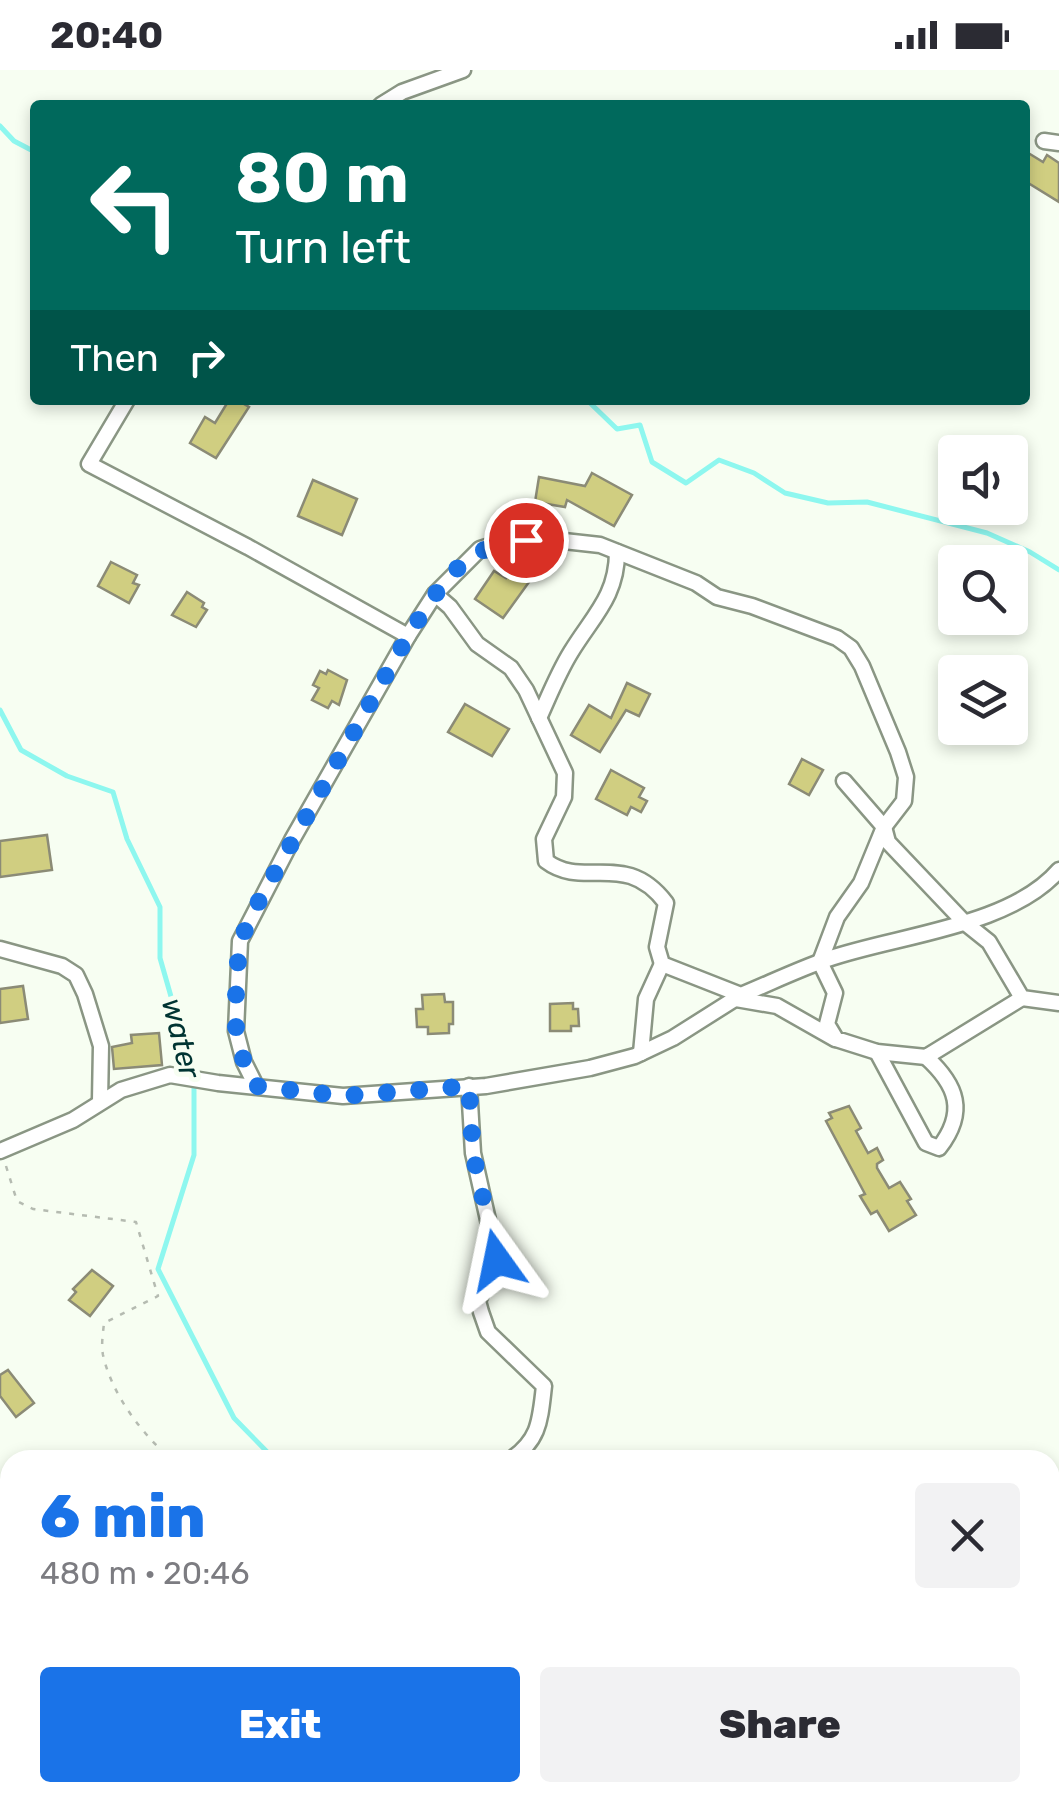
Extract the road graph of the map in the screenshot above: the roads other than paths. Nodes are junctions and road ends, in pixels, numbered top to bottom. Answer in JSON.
{"nodes":[{"id":1,"x":463,"y":70,"type":"edge"},
{"id":2,"x":390,"y":100,"type":"edge"},
{"id":3,"x":124,"y":405,"type":"edge"},
{"id":4,"x":617,"y":552,"type":"junction"},
{"id":5,"x":436,"y":594,"type":"junction"},
{"id":6,"x":408,"y":636,"type":"junction"},
{"id":7,"x":539,"y":718,"type":"junction"},
{"id":8,"x":844,"y":780,"type":"dead end"},
{"id":9,"x":884,"y":827,"type":"junction"},
{"id":10,"x":1059,"y":870,"type":"edge"},
{"id":11,"x":964,"y":922,"type":"junction"},
{"id":12,"x":0,"y":948,"type":"edge"},
{"id":13,"x":820,"y":962,"type":"junction"},
{"id":14,"x":662,"y":964,"type":"junction"},
{"id":15,"x":738,"y":997,"type":"junction"},
{"id":16,"x":1022,"y":998,"type":"junction"},
{"id":17,"x":1059,"y":1002,"type":"edge"},
{"id":18,"x":959,"y":1036,"type":"junction"},
{"id":19,"x":836,"y":1039,"type":"junction"},
{"id":20,"x":878,"y":1052,"type":"junction"},
{"id":21,"x":641,"y":1053,"type":"junction"},
{"id":22,"x":926,"y":1056,"type":"junction"},
{"id":23,"x":945,"y":1074,"type":"junction"},
{"id":24,"x":256,"y":1086,"type":"junction"},
{"id":25,"x":469,"y":1086,"type":"junction"},
{"id":26,"x":100,"y":1101,"type":"junction"},
{"id":27,"x":0,"y":1151,"type":"edge"},
{"id":28,"x":525,"y":1450,"type":"edge"}],
"edges":[{"from":1,"to":2,"type":"street"},
{"from":3,"to":6,"type":"street"},
{"from":4,"to":5,"type":"street"},
{"from":4,"to":7,"type":"street"},
{"from":4,"to":9,"type":"street"},
{"from":5,"to":6,"type":"street"},
{"from":5,"to":7,"type":"street"},
{"from":6,"to":24,"type":"street"},
{"from":7,"to":14,"type":"street"},
{"from":8,"to":9,"type":"street"},
{"from":9,"to":11,"type":"street"},
{"from":9,"to":13,"type":"street"},
{"from":10,"to":11,"type":"street"},
{"from":11,"to":13,"type":"street"},
{"from":11,"to":16,"type":"street"},
{"from":12,"to":26,"type":"street"},
{"from":13,"to":15,"type":"street"},
{"from":13,"to":19,"type":"street"},
{"from":14,"to":15,"type":"street"},
{"from":14,"to":21,"type":"street"},
{"from":15,"to":19,"type":"street"},
{"from":15,"to":21,"type":"street"},
{"from":16,"to":17,"type":"street"},
{"from":16,"to":18,"type":"street"},
{"from":18,"to":22,"type":"street"},
{"from":18,"to":23,"type":"street"},
{"from":19,"to":20,"type":"street"},
{"from":20,"to":22,"type":"street"},
{"from":20,"to":23,"type":"street"},
{"from":21,"to":25,"type":"street"},
{"from":22,"to":23,"type":"street"},
{"from":24,"to":25,"type":"street"},
{"from":24,"to":26,"type":"street"},
{"from":25,"to":28,"type":"street"},
{"from":26,"to":27,"type":"street"}]}
